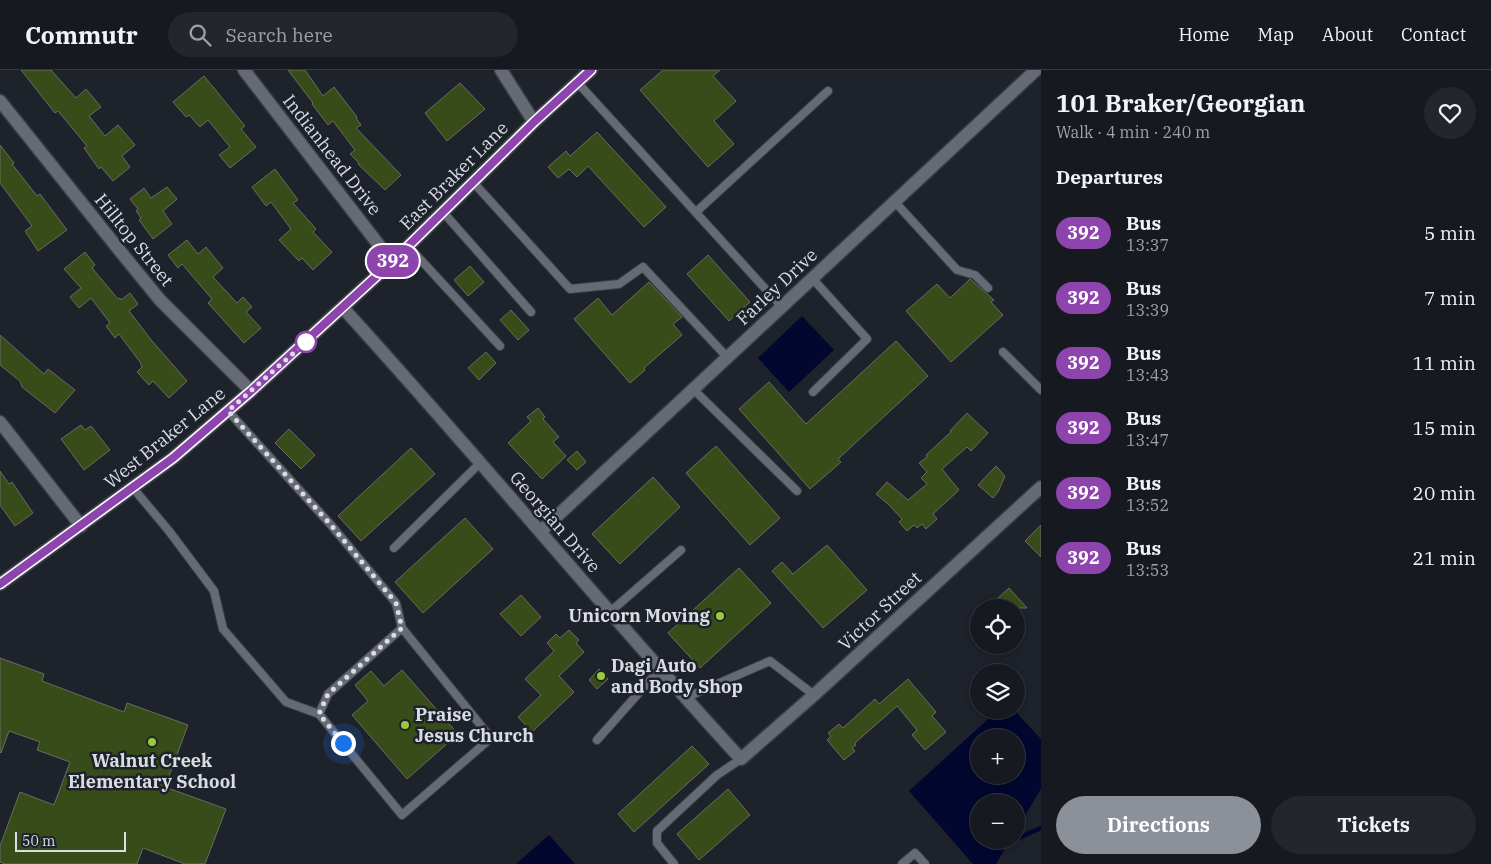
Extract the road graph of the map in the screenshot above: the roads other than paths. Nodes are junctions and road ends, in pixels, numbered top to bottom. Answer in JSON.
{"nodes":[{"id":1,"x":244,"y":70,"type":"edge"},
{"id":2,"x":500,"y":70,"type":"edge"},
{"id":3,"x":591,"y":70,"type":"edge"},
{"id":4,"x":1036,"y":70,"type":"edge"},
{"id":5,"x":578,"y":82,"type":"junction"},
{"id":6,"x":828,"y":91,"type":"dead end"},
{"id":7,"x":0,"y":101,"type":"edge"},
{"id":8,"x":534,"y":122,"type":"junction"},
{"id":9,"x":473,"y":182,"type":"junction"},
{"id":10,"x":895,"y":202,"type":"junction"},
{"id":11,"x":443,"y":212,"type":"junction"},
{"id":12,"x":696,"y":212,"type":"junction"},
{"id":13,"x":408,"y":246,"type":"junction"},
{"id":14,"x":392,"y":262,"type":"junction"},
{"id":15,"x":812,"y":278,"type":"junction"},
{"id":16,"x":988,"y":288,"type":"dead end"},
{"id":17,"x":781,"y":306,"type":"junction"},
{"id":18,"x":343,"y":308,"type":"junction"},
{"id":19,"x":531,"y":312,"type":"dead end"},
{"id":20,"x":500,"y":346,"type":"dead end"},
{"id":21,"x":1003,"y":352,"type":"dead end"},
{"id":22,"x":727,"y":358,"type":"junction"},
{"id":23,"x":693,"y":389,"type":"junction"},
{"id":24,"x":1041,"y":390,"type":"edge"},
{"id":25,"x":251,"y":391,"type":"junction"},
{"id":26,"x":813,"y":392,"type":"dead end"},
{"id":27,"x":228,"y":411,"type":"junction"},
{"id":28,"x":0,"y":422,"type":"edge"},
{"id":29,"x":480,"y":463,"type":"junction"},
{"id":30,"x":1041,"y":487,"type":"edge"},
{"id":31,"x":133,"y":488,"type":"junction"},
{"id":32,"x":797,"y":492,"type":"dead end"},
{"id":33,"x":81,"y":526,"type":"junction"},
{"id":34,"x":541,"y":531,"type":"junction"},
{"id":35,"x":394,"y":548,"type":"dead end"},
{"id":36,"x":681,"y":550,"type":"dead end"},
{"id":37,"x":0,"y":584,"type":"edge"},
{"id":38,"x":610,"y":612,"type":"junction"},
{"id":39,"x":402,"y":628,"type":"junction"},
{"id":40,"x":660,"y":670,"type":"junction"},
{"id":41,"x":814,"y":695,"type":"junction"},
{"id":42,"x":685,"y":698,"type":"junction"},
{"id":43,"x":319,"y":714,"type":"junction"},
{"id":44,"x":597,"y":740,"type":"dead end"},
{"id":45,"x":741,"y":759,"type":"junction"},
{"id":46,"x":674,"y":864,"type":"edge"},
{"id":47,"x":902,"y":864,"type":"edge"},
{"id":48,"x":925,"y":864,"type":"edge"}],
"edges":[{"from":1,"to":14,"type":"street","name":"Indianhead Drive"},
{"from":2,"to":8,"type":"street"},
{"from":3,"to":5,"type":"street","name":"East Braker Lane"},
{"from":4,"to":10,"type":"street","name":"Farley Drive"},
{"from":5,"to":8,"type":"street","name":"East Braker Lane"},
{"from":5,"to":12,"type":"lane"},
{"from":6,"to":12,"type":"lane"},
{"from":7,"to":25,"type":"street","name":"Hilltop Street"},
{"from":8,"to":9,"type":"street","name":"East Braker Lane"},
{"from":9,"to":11,"type":"street","name":"East Braker Lane"},
{"from":9,"to":22,"type":"lane"},
{"from":10,"to":15,"type":"street","name":"Farley Drive"},
{"from":10,"to":16,"type":"lane"},
{"from":11,"to":13,"type":"street","name":"East Braker Lane"},
{"from":11,"to":19,"type":"lane"},
{"from":12,"to":17,"type":"lane"},
{"from":13,"to":14,"type":"street","name":"East Braker Lane"},
{"from":13,"to":20,"type":"lane"},
{"from":14,"to":18,"type":"street","name":"East Braker Lane"},
{"from":15,"to":17,"type":"street","name":"Farley Drive"},
{"from":15,"to":26,"type":"lane"},
{"from":17,"to":22,"type":"street","name":"Farley Drive"},
{"from":18,"to":25,"type":"street","name":"West Braker Lane"},
{"from":18,"to":29,"type":"street","name":"Georgian Drive"},
{"from":21,"to":24,"type":"lane"},
{"from":22,"to":23,"type":"street","name":"Farley Drive"},
{"from":23,"to":32,"type":"lane"},
{"from":23,"to":34,"type":"street","name":"Farley Drive"},
{"from":25,"to":27,"type":"street","name":"West Braker Lane"},
{"from":27,"to":31,"type":"street","name":"West Braker Lane"},
{"from":27,"to":39,"type":"lane"},
{"from":28,"to":33,"type":"street"},
{"from":29,"to":34,"type":"street","name":"Georgian Drive"},
{"from":29,"to":35,"type":"lane"},
{"from":30,"to":41,"type":"street","name":"Victor Street"},
{"from":31,"to":33,"type":"street","name":"West Braker Lane"},
{"from":31,"to":43,"type":"lane"},
{"from":33,"to":37,"type":"street","name":"West Braker Lane"},
{"from":34,"to":38,"type":"street","name":"Georgian Drive"},
{"from":36,"to":38,"type":"lane"},
{"from":38,"to":40,"type":"street","name":"Georgian Drive"},
{"from":39,"to":43,"type":"lane"},
{"from":39,"to":43,"type":"lane"},
{"from":40,"to":42,"type":"street","name":"Georgian Drive"},
{"from":40,"to":44,"type":"lane"},
{"from":41,"to":42,"type":"lane"},
{"from":41,"to":45,"type":"street","name":"Victor Street"},
{"from":42,"to":45,"type":"street","name":"Georgian Drive"},
{"from":45,"to":46,"type":"lane"},
{"from":47,"to":48,"type":"lane"}]}
